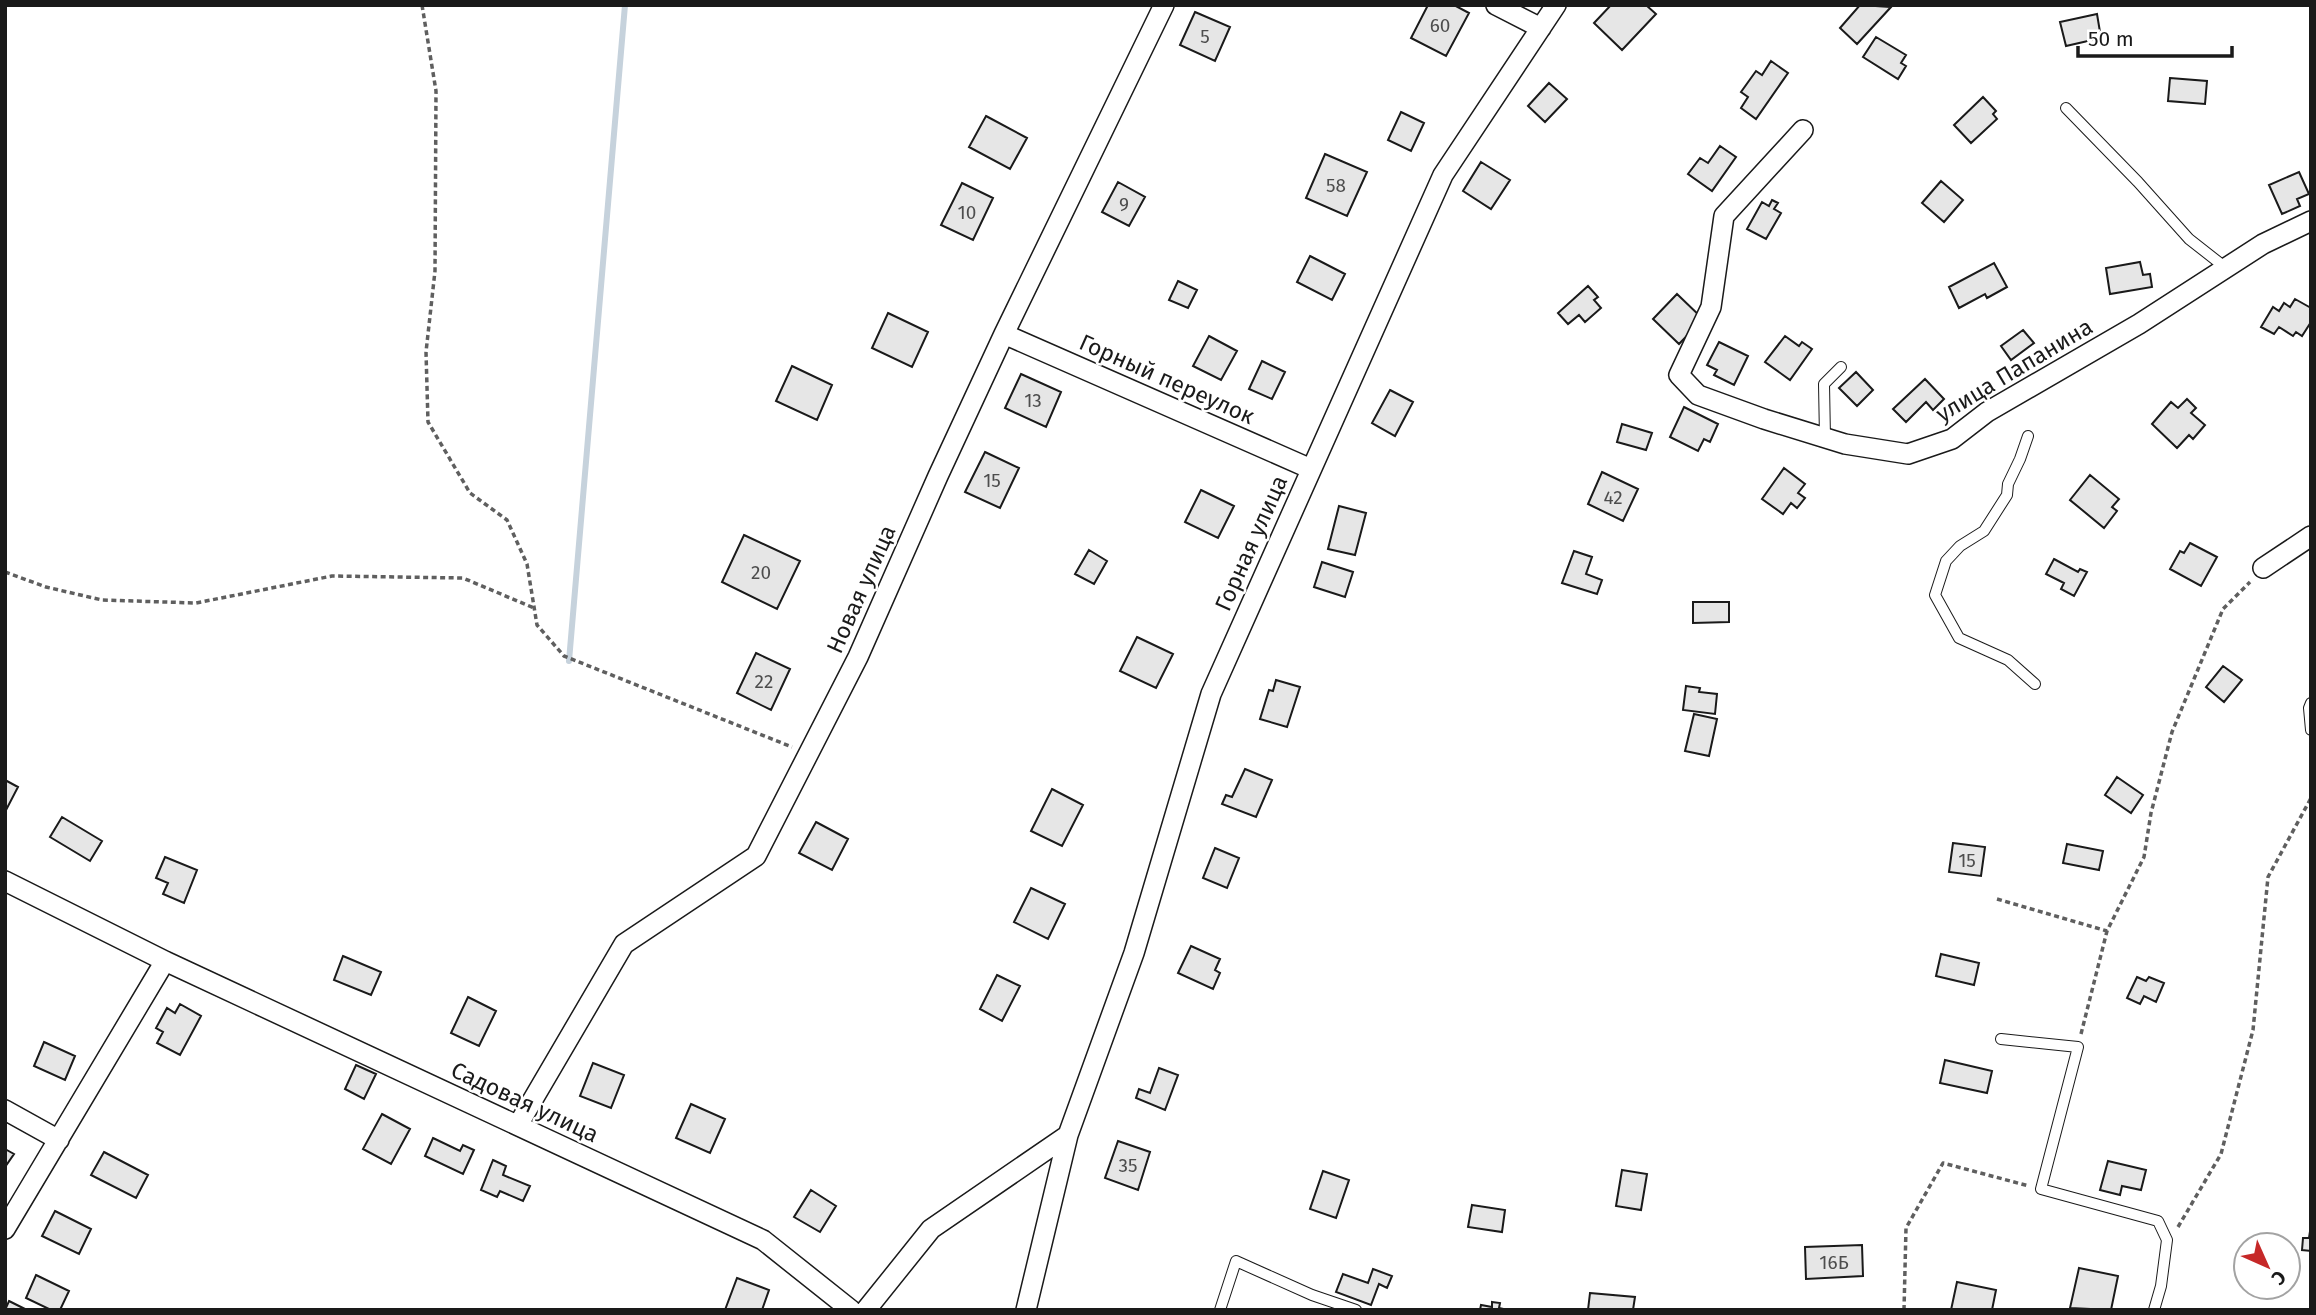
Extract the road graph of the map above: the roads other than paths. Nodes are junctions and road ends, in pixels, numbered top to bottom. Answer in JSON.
{"nodes":[{"id":1,"x":1164,"y":5,"type":"edge"},
{"id":2,"x":1496,"y":5,"type":"edge"},
{"id":3,"x":1556,"y":5,"type":"edge"},
{"id":4,"x":1541,"y":28,"type":"junction"},
{"id":5,"x":2066,"y":108,"type":"dead end"},
{"id":6,"x":1804,"y":130,"type":"dead end"},
{"id":7,"x":2311,"y":221,"type":"edge"},
{"id":8,"x":2227,"y":268,"type":"junction"},
{"id":9,"x":1004,"y":334,"type":"junction"},
{"id":10,"x":1842,"y":367,"type":"dead end"},
{"id":11,"x":2028,"y":436,"type":"dead end"},
{"id":12,"x":1825,"y":438,"type":"junction"},
{"id":13,"x":1311,"y":469,"type":"junction"},
{"id":14,"x":2311,"y":536,"type":"edge"},
{"id":15,"x":2263,"y":568,"type":"road end"},
{"id":16,"x":2035,"y":684,"type":"dead end"},
{"id":17,"x":2311,"y":703,"type":"edge"},
{"id":18,"x":2311,"y":730,"type":"edge"},
{"id":19,"x":5,"y":881,"type":"edge"},
{"id":20,"x":165,"y":961,"type":"junction"},
{"id":21,"x":2001,"y":1039,"type":"dead end"},
{"id":22,"x":5,"y":1110,"type":"edge"},
{"id":23,"x":518,"y":1125,"type":"junction"},
{"id":24,"x":1068,"y":1135,"type":"junction"},
{"id":25,"x":59,"y":1140,"type":"junction"},
{"id":26,"x":5,"y":1229,"type":"edge"},
{"id":27,"x":851,"y":1310,"type":"edge"},
{"id":28,"x":866,"y":1310,"type":"edge"},
{"id":29,"x":1026,"y":1310,"type":"edge"},
{"id":30,"x":1220,"y":1310,"type":"edge"},
{"id":31,"x":1356,"y":1310,"type":"edge"},
{"id":32,"x":2154,"y":1310,"type":"edge"}],
"edges":[{"from":1,"to":9,"type":"street","name":"Новая улица"},
{"from":2,"to":4,"type":"street"},
{"from":3,"to":4,"type":"street","name":"Горная улица"},
{"from":4,"to":13,"type":"street","name":"Горная улица"},
{"from":5,"to":8,"type":"lane"},
{"from":6,"to":12,"type":"street","name":"улица Папанина"},
{"from":7,"to":8,"type":"street","name":"улица Папанина"},
{"from":8,"to":12,"type":"street","name":"улица Папанина"},
{"from":9,"to":13,"type":"street","name":"Горный переулок"},
{"from":9,"to":23,"type":"street","name":"Новая улица"},
{"from":10,"to":12,"type":"lane"},
{"from":11,"to":16,"type":"lane"},
{"from":13,"to":24,"type":"street","name":"Горная улица"},
{"from":14,"to":15,"type":"street"},
{"from":17,"to":18,"type":"lane"},
{"from":19,"to":20,"type":"street","name":"Садовая улица"},
{"from":20,"to":23,"type":"street","name":"Садовая улица"},
{"from":20,"to":25,"type":"street"},
{"from":21,"to":32,"type":"lane"},
{"from":22,"to":25,"type":"street"},
{"from":23,"to":27,"type":"street","name":"Садовая улица"},
{"from":24,"to":28,"type":"street"},
{"from":24,"to":29,"type":"street","name":"Горная улица"},
{"from":25,"to":26,"type":"street"},
{"from":30,"to":31,"type":"lane"}]}
